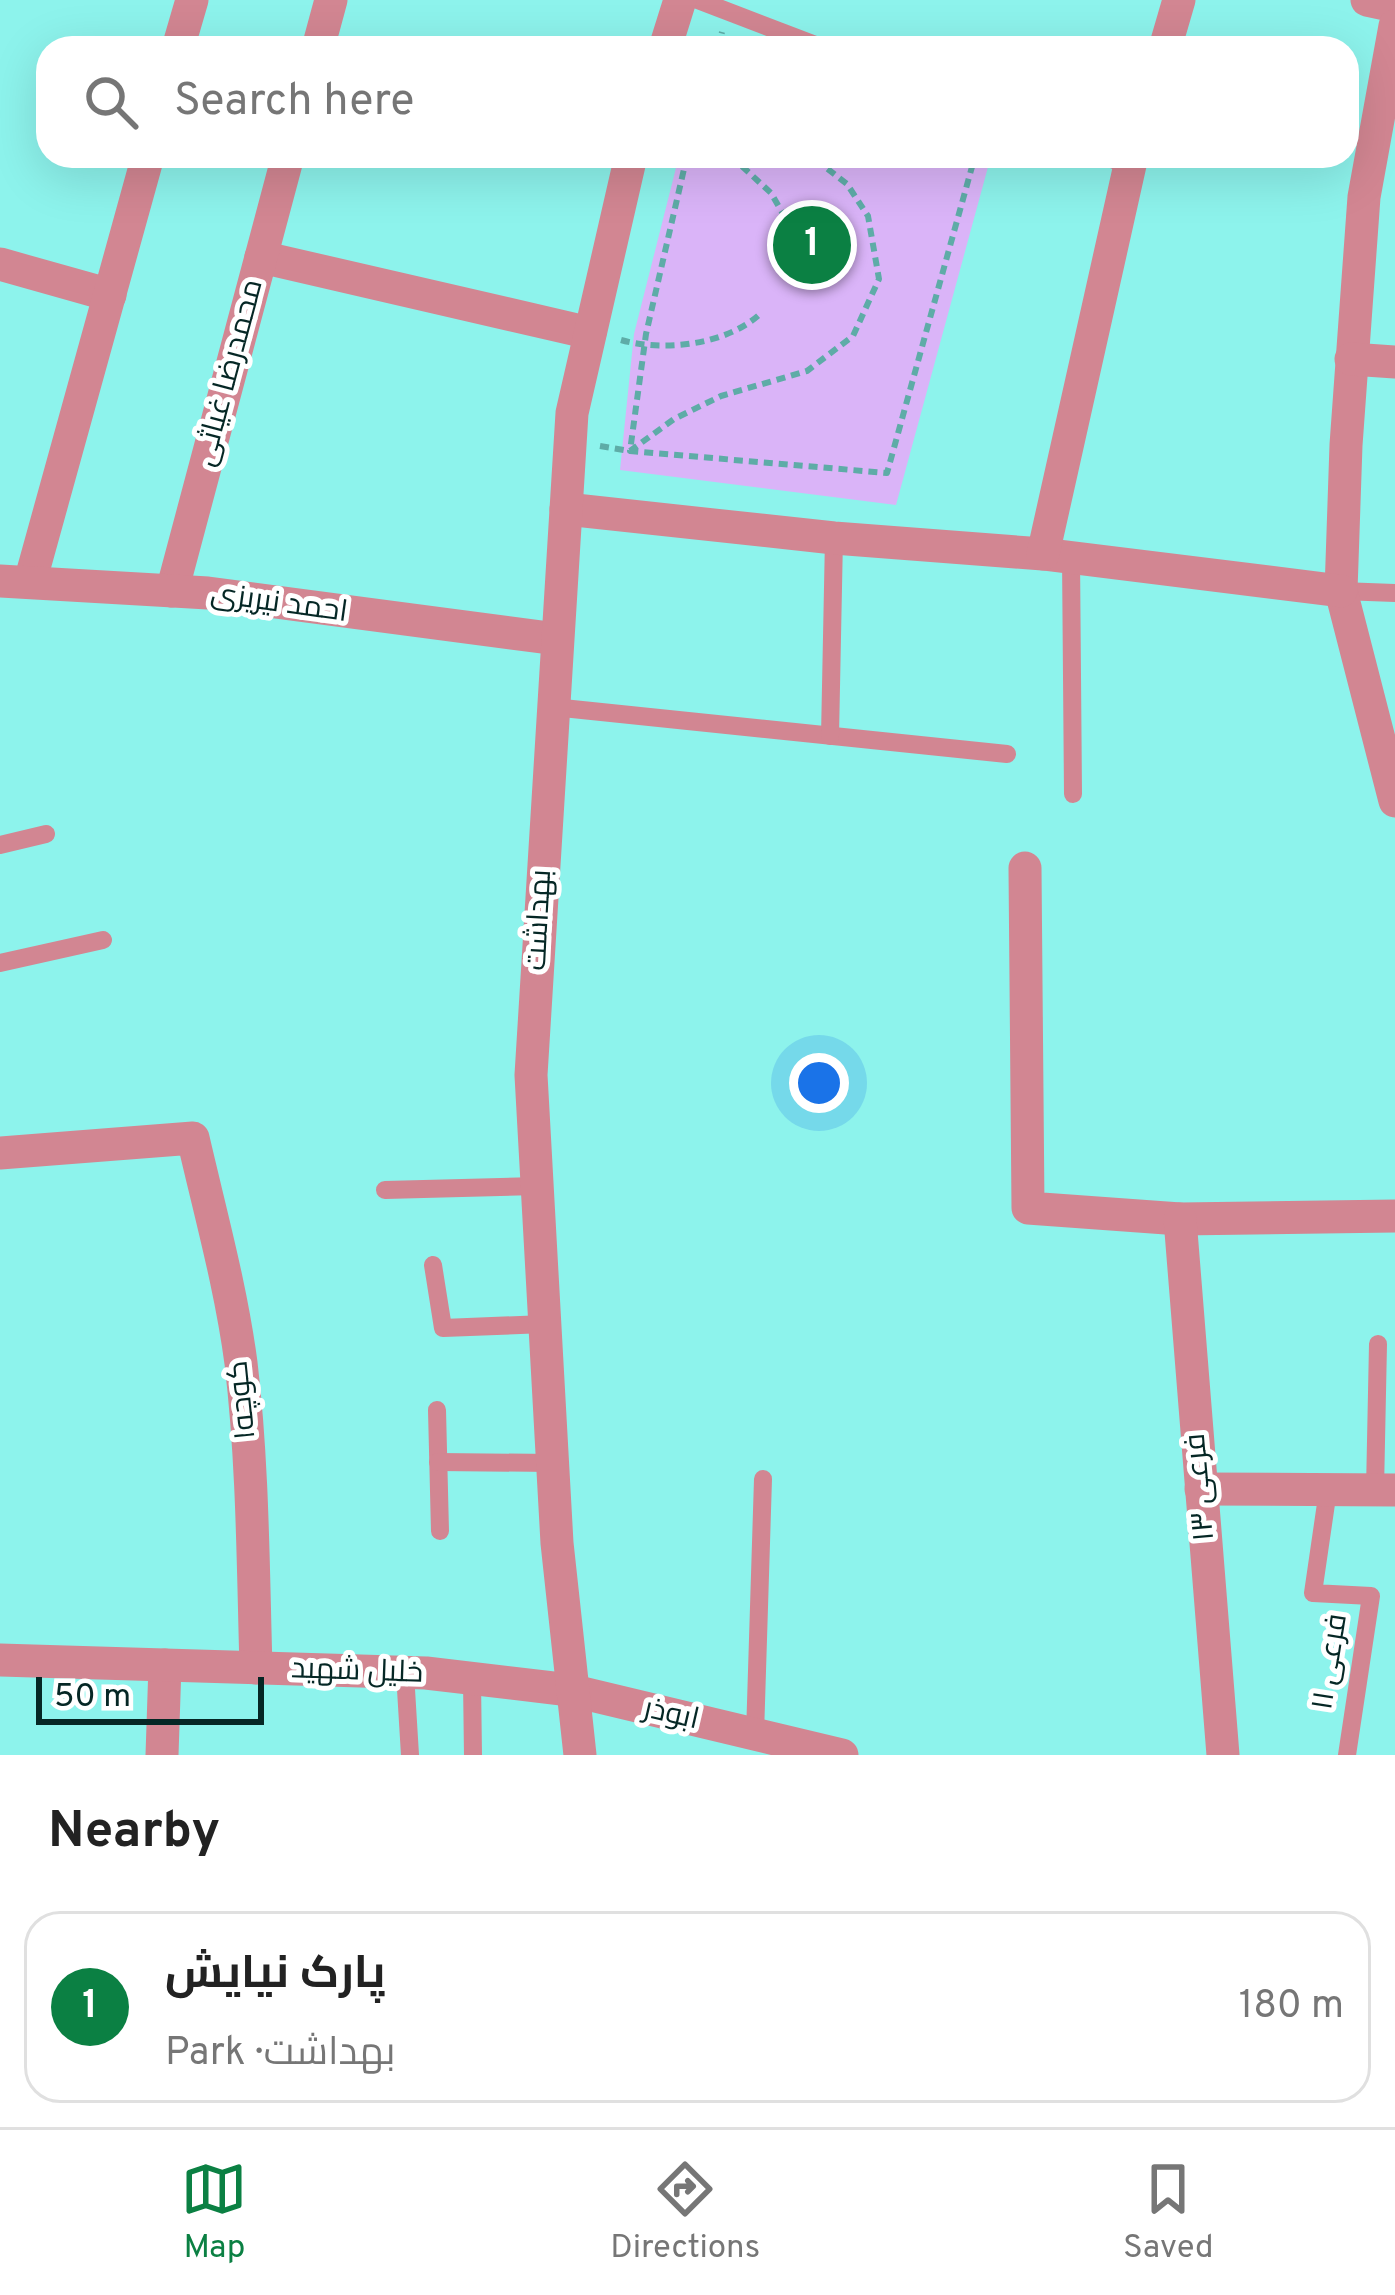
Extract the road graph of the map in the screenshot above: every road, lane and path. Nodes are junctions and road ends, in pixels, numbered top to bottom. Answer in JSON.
{"nodes":[{"id":1,"x":191,"y":0,"type":"edge"},
{"id":2,"x":331,"y":0,"type":"edge"},
{"id":3,"x":680,"y":0,"type":"edge"},
{"id":4,"x":698,"y":0,"type":"edge"},
{"id":5,"x":1179,"y":0,"type":"edge"},
{"id":6,"x":1366,"y":0,"type":"edge"},
{"id":7,"x":1395,"y":6,"type":"edge"},
{"id":8,"x":1395,"y":26,"type":"edge"},
{"id":9,"x":181,"y":36,"type":"edge"},
{"id":10,"x":321,"y":36,"type":"edge"},
{"id":11,"x":669,"y":36,"type":"edge"},
{"id":12,"x":792,"y":36,"type":"edge"},
{"id":13,"x":1168,"y":36,"type":"edge"},
{"id":14,"x":145,"y":168,"type":"edge"},
{"id":15,"x":286,"y":168,"type":"edge"},
{"id":16,"x":628,"y":168,"type":"edge"},
{"id":17,"x":684,"y":168,"type":"edge"},
{"id":18,"x":744,"y":168,"type":"edge"},
{"id":19,"x":827,"y":168,"type":"edge"},
{"id":20,"x":972,"y":168,"type":"edge"},
{"id":21,"x":1121,"y":168,"type":"edge"},
{"id":22,"x":786,"y":219,"type":"dead end"},
{"id":23,"x":261,"y":257,"type":"junction"},
{"id":24,"x":0,"y":264,"type":"edge"},
{"id":25,"x":110,"y":295,"type":"junction"},
{"id":26,"x":759,"y":315,"type":"dead end"},
{"id":27,"x":590,"y":332,"type":"junction"},
{"id":28,"x":644,"y":347,"type":"junction"},
{"id":29,"x":1351,"y":359,"type":"junction"},
{"id":30,"x":1395,"y":362,"type":"edge"},
{"id":31,"x":630,"y":451,"type":"junction"},
{"id":32,"x":566,"y":509,"type":"junction"},
{"id":33,"x":834,"y":538,"type":"junction"},
{"id":34,"x":1057,"y":555,"type":"junction"},
{"id":35,"x":15,"y":581,"type":"edge"},
{"id":36,"x":172,"y":591,"type":"junction"},
{"id":37,"x":1341,"y":591,"type":"junction"},
{"id":38,"x":1395,"y":593,"type":"edge"},
{"id":39,"x":557,"y":639,"type":"junction"},
{"id":40,"x":553,"y":707,"type":"junction"},
{"id":41,"x":830,"y":736,"type":"junction"},
{"id":42,"x":1006,"y":754,"type":"dead end"},
{"id":43,"x":1073,"y":794,"type":"dead end"},
{"id":44,"x":1395,"y":801,"type":"edge"},
{"id":45,"x":46,"y":834,"type":"dead end"},
{"id":46,"x":0,"y":844,"type":"edge"},
{"id":47,"x":1025,"y":868,"type":"dead end"},
{"id":48,"x":103,"y":940,"type":"dead end"},
{"id":49,"x":0,"y":963,"type":"edge"},
{"id":50,"x":0,"y":1153,"type":"edge"},
{"id":51,"x":537,"y":1186,"type":"junction"},
{"id":52,"x":385,"y":1190,"type":"dead end"},
{"id":53,"x":1395,"y":1216,"type":"edge"},
{"id":54,"x":1180,"y":1219,"type":"junction"},
{"id":55,"x":433,"y":1264,"type":"dead end"},
{"id":56,"x":545,"y":1324,"type":"junction"},
{"id":57,"x":1378,"y":1344,"type":"dead end"},
{"id":58,"x":437,"y":1410,"type":"dead end"},
{"id":59,"x":438,"y":1462,"type":"junction"},
{"id":60,"x":554,"y":1463,"type":"junction"},
{"id":61,"x":763,"y":1479,"type":"dead end"},
{"id":62,"x":1202,"y":1489,"type":"junction"},
{"id":63,"x":1328,"y":1490,"type":"junction"},
{"id":64,"x":1385,"y":1490,"type":"edge"},
{"id":65,"x":440,"y":1531,"type":"dead end"},
{"id":66,"x":1,"y":1652,"type":"edge"},
{"id":67,"x":166,"y":1664,"type":"junction"},
{"id":68,"x":256,"y":1668,"type":"junction"},
{"id":69,"x":405,"y":1673,"type":"junction"},
{"id":70,"x":472,"y":1681,"type":"junction"},
{"id":71,"x":570,"y":1690,"type":"junction"},
{"id":72,"x":755,"y":1735,"type":"junction"},
{"id":73,"x":162,"y":1755,"type":"edge"},
{"id":74,"x":410,"y":1755,"type":"edge"},
{"id":75,"x":473,"y":1755,"type":"edge"},
{"id":76,"x":567,"y":1755,"type":"edge"},
{"id":77,"x":580,"y":1755,"type":"edge"},
{"id":78,"x":842,"y":1755,"type":"edge"},
{"id":79,"x":1222,"y":1755,"type":"edge"},
{"id":80,"x":1347,"y":1755,"type":"edge"}],
"edges":[{"from":1,"to":9,"type":"street"},
{"from":2,"to":10,"type":"street"},
{"from":3,"to":11,"type":"street"},
{"from":4,"to":12,"type":"lane"},
{"from":5,"to":13,"type":"street"},
{"from":6,"to":7,"type":"street"},
{"from":8,"to":29,"type":"street"},
{"from":14,"to":25,"type":"street"},
{"from":15,"to":23,"type":"street","name":"محمدرضا غیاثی"},
{"from":16,"to":27,"type":"street","name":"بهداشت"},
{"from":17,"to":28,"type":"path"},
{"from":18,"to":22,"type":"path"},
{"from":19,"to":31,"type":"path"},
{"from":20,"to":31,"type":"path"},
{"from":21,"to":34,"type":"street"},
{"from":23,"to":27,"type":"street"},
{"from":23,"to":36,"type":"street","name":"محمدرضا غیاثی"},
{"from":24,"to":25,"type":"street"},
{"from":25,"to":35,"type":"street"},
{"from":26,"to":28,"type":"path"},
{"from":27,"to":28,"type":"path"},
{"from":27,"to":32,"type":"street","name":"بهداشت"},
{"from":28,"to":31,"type":"path"},
{"from":29,"to":30,"type":"street"},
{"from":29,"to":37,"type":"street"},
{"from":32,"to":33,"type":"street"},
{"from":32,"to":39,"type":"street","name":"بهداشت"},
{"from":33,"to":34,"type":"street"},
{"from":33,"to":41,"type":"lane"},
{"from":34,"to":37,"type":"street"},
{"from":34,"to":43,"type":"lane"},
{"from":35,"to":36,"type":"street","name":"احمد نیریزی"},
{"from":36,"to":39,"type":"street","name":"احمد نیریزی"},
{"from":37,"to":38,"type":"lane"},
{"from":37,"to":44,"type":"street"},
{"from":39,"to":40,"type":"street","name":"بهداشت"},
{"from":40,"to":41,"type":"lane"},
{"from":40,"to":51,"type":"street","name":"بهداشت"},
{"from":41,"to":42,"type":"lane"},
{"from":45,"to":46,"type":"lane"},
{"from":47,"to":54,"type":"street"},
{"from":48,"to":49,"type":"lane"},
{"from":50,"to":68,"type":"street","name":"کوچه۱"},
{"from":51,"to":52,"type":"lane"},
{"from":51,"to":56,"type":"street","name":"بهداشت"},
{"from":53,"to":54,"type":"street"},
{"from":54,"to":62,"type":"street","name":"فرعی ۱۳"},
{"from":55,"to":56,"type":"lane"},
{"from":56,"to":60,"type":"street","name":"بهداشت"},
{"from":57,"to":64,"type":"lane"},
{"from":58,"to":59,"type":"lane"},
{"from":59,"to":60,"type":"lane"},
{"from":59,"to":65,"type":"lane"},
{"from":60,"to":71,"type":"street","name":"بهداشت"},
{"from":61,"to":72,"type":"lane"},
{"from":62,"to":63,"type":"street"},
{"from":62,"to":79,"type":"street","name":"فرعی ۱۳"},
{"from":63,"to":64,"type":"street"},
{"from":63,"to":80,"type":"lane","name":"فرعی ۱۱"},
{"from":66,"to":67,"type":"street","name":"خلیل شهید"},
{"from":67,"to":68,"type":"street","name":"خلیل شهید"},
{"from":67,"to":73,"type":"street"},
{"from":68,"to":69,"type":"street","name":"خلیل شهید"},
{"from":69,"to":70,"type":"street","name":"خلیل شهید"},
{"from":69,"to":74,"type":"lane"},
{"from":70,"to":71,"type":"street","name":"خلیل شهید"},
{"from":70,"to":75,"type":"lane"},
{"from":71,"to":72,"type":"street","name":"ابوذر"},
{"from":71,"to":76,"type":"street"},
{"from":71,"to":77,"type":"street"},
{"from":72,"to":78,"type":"street","name":"ابوذر"}]}
